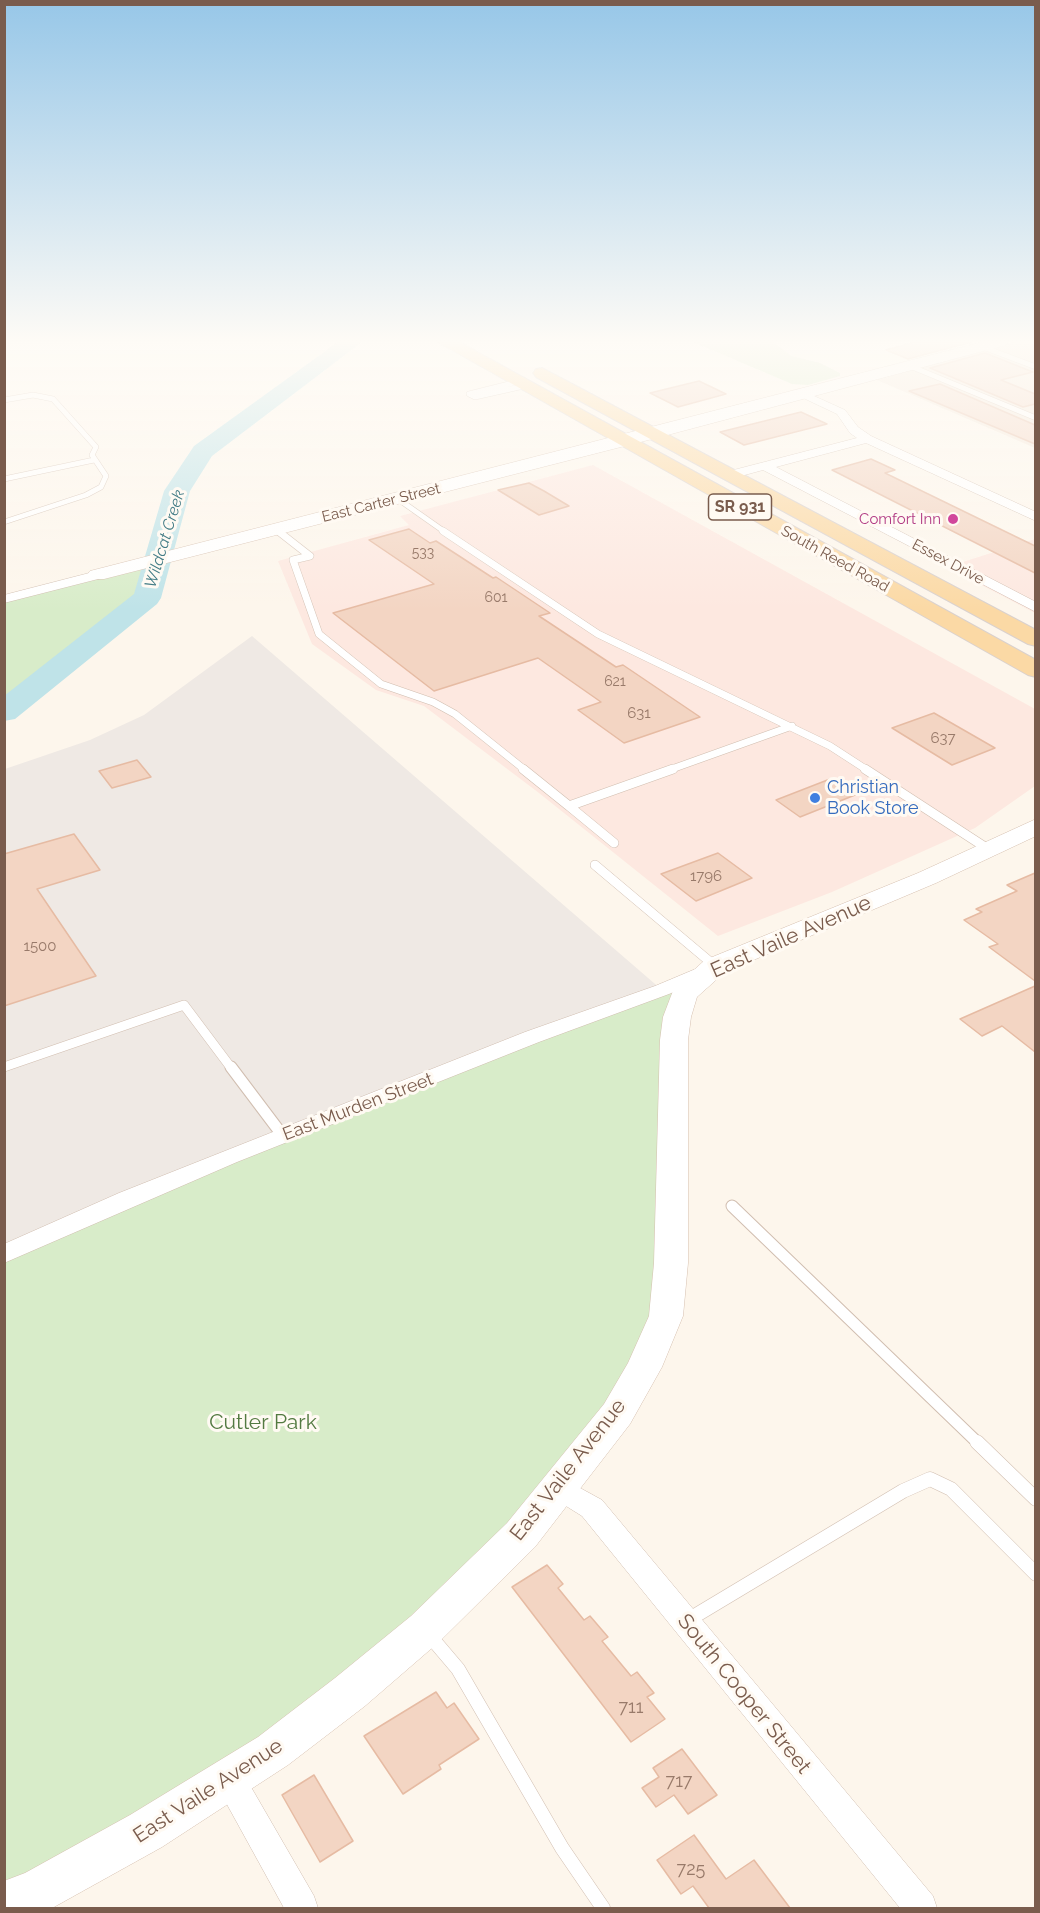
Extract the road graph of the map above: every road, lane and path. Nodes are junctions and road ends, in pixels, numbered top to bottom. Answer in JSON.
{"nodes":[{"id":1,"x":82,"y":431,"type":"edge"},
{"id":2,"x":607,"y":431,"type":"edge"},
{"id":3,"x":650,"y":431,"type":"edge"},
{"id":4,"x":661,"y":431,"type":"edge"},
{"id":5,"x":856,"y":431,"type":"edge"},
{"id":6,"x":654,"y":433,"type":"junction"},
{"id":7,"x":867,"y":439,"type":"junction"},
{"id":8,"x":623,"y":442,"type":"junction"},
{"id":9,"x":94,"y":460,"type":"junction"},
{"id":10,"x":765,"y":466,"type":"junction"},
{"id":11,"x":730,"y":475,"type":"junction"},
{"id":12,"x":4,"y":479,"type":"edge"},
{"id":13,"x":398,"y":499,"type":"junction"},
{"id":14,"x":1035,"y":517,"type":"edge"},
{"id":15,"x":4,"y":522,"type":"edge"},
{"id":16,"x":276,"y":529,"type":"junction"},
{"id":17,"x":97,"y":575,"type":"joint"},
{"id":18,"x":4,"y":598,"type":"edge"},
{"id":19,"x":1035,"y":608,"type":"edge"},
{"id":20,"x":1035,"y":639,"type":"edge"},
{"id":21,"x":1035,"y":670,"type":"edge"},
{"id":22,"x":792,"y":726,"type":"junction"},
{"id":23,"x":569,"y":806,"type":"junction"},
{"id":24,"x":1035,"y":826,"type":"edge"},
{"id":25,"x":614,"y":843,"type":"dead end"},
{"id":26,"x":988,"y":849,"type":"junction"},
{"id":27,"x":595,"y":865,"type":"dead end"},
{"id":28,"x":715,"y":966,"type":"junction"},
{"id":29,"x":4,"y":1067,"type":"edge"},
{"id":30,"x":283,"y":1137,"type":"junction"},
{"id":31,"x":732,"y":1206,"type":"dead end"},
{"id":32,"x":4,"y":1254,"type":"edge"},
{"id":33,"x":560,"y":1488,"type":"junction"},
{"id":34,"x":1035,"y":1499,"type":"edge"},
{"id":35,"x":1035,"y":1574,"type":"edge"},
{"id":36,"x":685,"y":1622,"type":"junction"},
{"id":37,"x":425,"y":1629,"type":"junction"},
{"id":38,"x":229,"y":1779,"type":"junction"},
{"id":39,"x":4,"y":1904,"type":"edge"},
{"id":40,"x":302,"y":1908,"type":"edge"},
{"id":41,"x":603,"y":1908,"type":"edge"},
{"id":42,"x":921,"y":1908,"type":"edge"}],
"edges":[{"from":1,"to":9,"type":"lane"},
{"from":2,"to":8,"type":"main road","name":"South Reed Road","number":"SR 931"},
{"from":3,"to":6,"type":"main road","name":"South Reed Road","number":"SR 931"},
{"from":4,"to":6,"type":"street","name":"East Carter Street"},
{"from":5,"to":7,"type":"street"},
{"from":6,"to":8,"type":"street","name":"East Carter Street"},
{"from":6,"to":11,"type":"main road","name":"South Reed Road","number":"SR 931"},
{"from":7,"to":10,"type":"street"},
{"from":7,"to":14,"type":"street"},
{"from":8,"to":13,"type":"street","name":"East Carter Street"},
{"from":8,"to":21,"type":"main road","name":"South Reed Road","number":"SR 931"},
{"from":9,"to":12,"type":"lane"},
{"from":9,"to":15,"type":"lane"},
{"from":10,"to":11,"type":"street"},
{"from":10,"to":19,"type":"street","name":"Essex Drive"},
{"from":11,"to":20,"type":"main road","name":"South Reed Road","number":"SR 931"},
{"from":13,"to":16,"type":"street","name":"East Carter Street"},
{"from":13,"to":22,"type":"lane"},
{"from":16,"to":17,"type":"street","name":"East Carter Street"},
{"from":16,"to":23,"type":"lane"},
{"from":17,"to":18,"type":"street","name":"East Carter Street"},
{"from":22,"to":23,"type":"lane"},
{"from":22,"to":26,"type":"lane"},
{"from":23,"to":25,"type":"lane"},
{"from":24,"to":26,"type":"street","name":"East Vaile Avenue"},
{"from":26,"to":28,"type":"street","name":"East Vaile Avenue"},
{"from":27,"to":28,"type":"lane"},
{"from":28,"to":30,"type":"street","name":"East Murden Street"},
{"from":28,"to":33,"type":"street","name":"East Vaile Avenue"},
{"from":29,"to":30,"type":"lane"},
{"from":30,"to":32,"type":"street","name":"East Murden Street"},
{"from":31,"to":34,"type":"lane"},
{"from":33,"to":36,"type":"street","name":"South Cooper Street"},
{"from":33,"to":37,"type":"street","name":"East Vaile Avenue"},
{"from":35,"to":36,"type":"lane"},
{"from":36,"to":42,"type":"street","name":"South Cooper Street"},
{"from":37,"to":38,"type":"street","name":"East Vaile Avenue"},
{"from":37,"to":41,"type":"lane"},
{"from":38,"to":39,"type":"street","name":"East Vaile Avenue"},
{"from":38,"to":40,"type":"street"}]}
